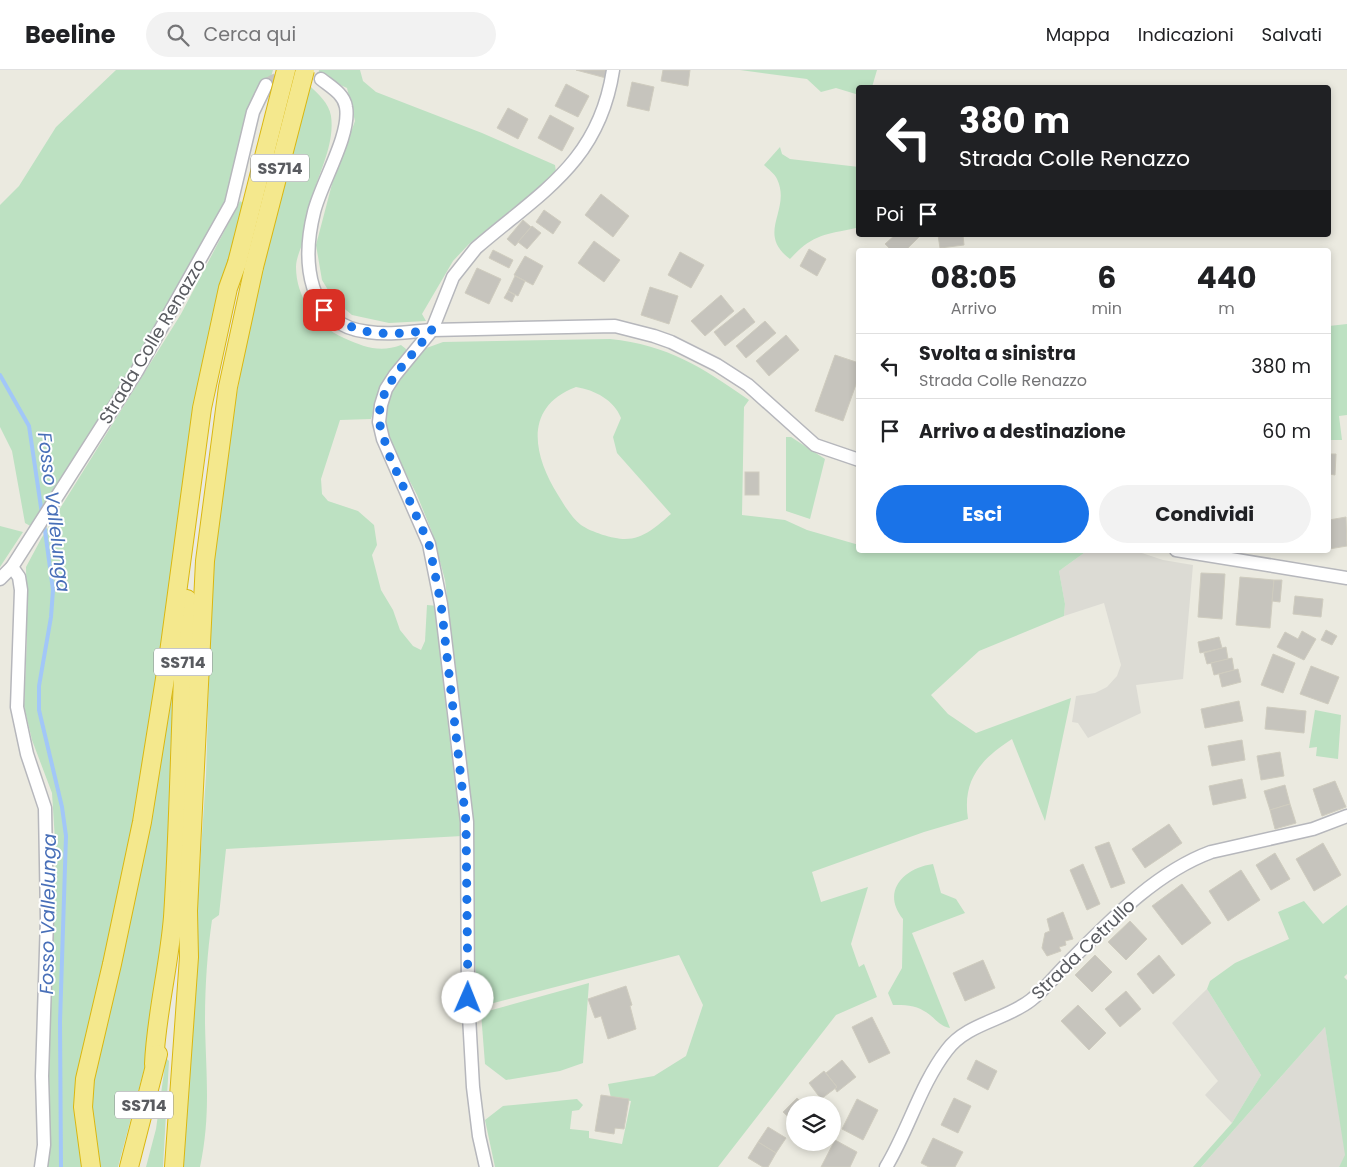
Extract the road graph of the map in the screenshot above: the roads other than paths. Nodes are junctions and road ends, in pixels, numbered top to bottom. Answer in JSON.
{"nodes":[{"id":1,"x":286,"y":70,"type":"edge"},
{"id":2,"x":306,"y":70,"type":"edge"},
{"id":3,"x":613,"y":70,"type":"edge"},
{"id":4,"x":321,"y":79,"type":"tunnel mouth"},
{"id":5,"x":266,"y":84,"type":"tunnel mouth"},
{"id":6,"x":237,"y":263,"type":"junction"},
{"id":7,"x":432,"y":330,"type":"junction"},
{"id":8,"x":856,"y":459,"type":"edge"},
{"id":9,"x":1194,"y":553,"type":"edge"},
{"id":10,"x":12,"y":567,"type":"junction"},
{"id":11,"x":1347,"y":578,"type":"edge"},
{"id":12,"x":0,"y":579,"type":"edge"},
{"id":13,"x":1347,"y":816,"type":"edge"},
{"id":14,"x":188,"y":911,"type":"junction"},
{"id":15,"x":154,"y":1064,"type":"junction"},
{"id":16,"x":41,"y":1167,"type":"edge"},
{"id":17,"x":91,"y":1167,"type":"edge"},
{"id":18,"x":129,"y":1167,"type":"edge"},
{"id":19,"x":174,"y":1167,"type":"edge"},
{"id":20,"x":486,"y":1167,"type":"edge"},
{"id":21,"x":886,"y":1167,"type":"edge"}],
"edges":[{"from":1,"to":6,"type":"highway","number":"SS714","bridge":true},
{"from":2,"to":14,"type":"highway","number":"SS714","bridge":true},
{"from":3,"to":7,"type":"street"},
{"from":4,"to":7,"type":"street"},
{"from":5,"to":10,"type":"street","name":"Strada Colle Renazzo"},
{"from":6,"to":15,"type":"highway","number":"SS714"},
{"from":6,"to":17,"type":"highway"},
{"from":7,"to":8,"type":"street"},
{"from":7,"to":20,"type":"street"},
{"from":9,"to":11,"type":"street"},
{"from":10,"to":12,"type":"street","name":"Strada Colle Renazzo"},
{"from":10,"to":16,"type":"street"},
{"from":13,"to":21,"type":"street","name":"Strada Cetrullo"},
{"from":14,"to":15,"type":"highway","number":"SS714"},
{"from":14,"to":19,"type":"highway"},
{"from":15,"to":18,"type":"highway","number":"SS714"}]}
